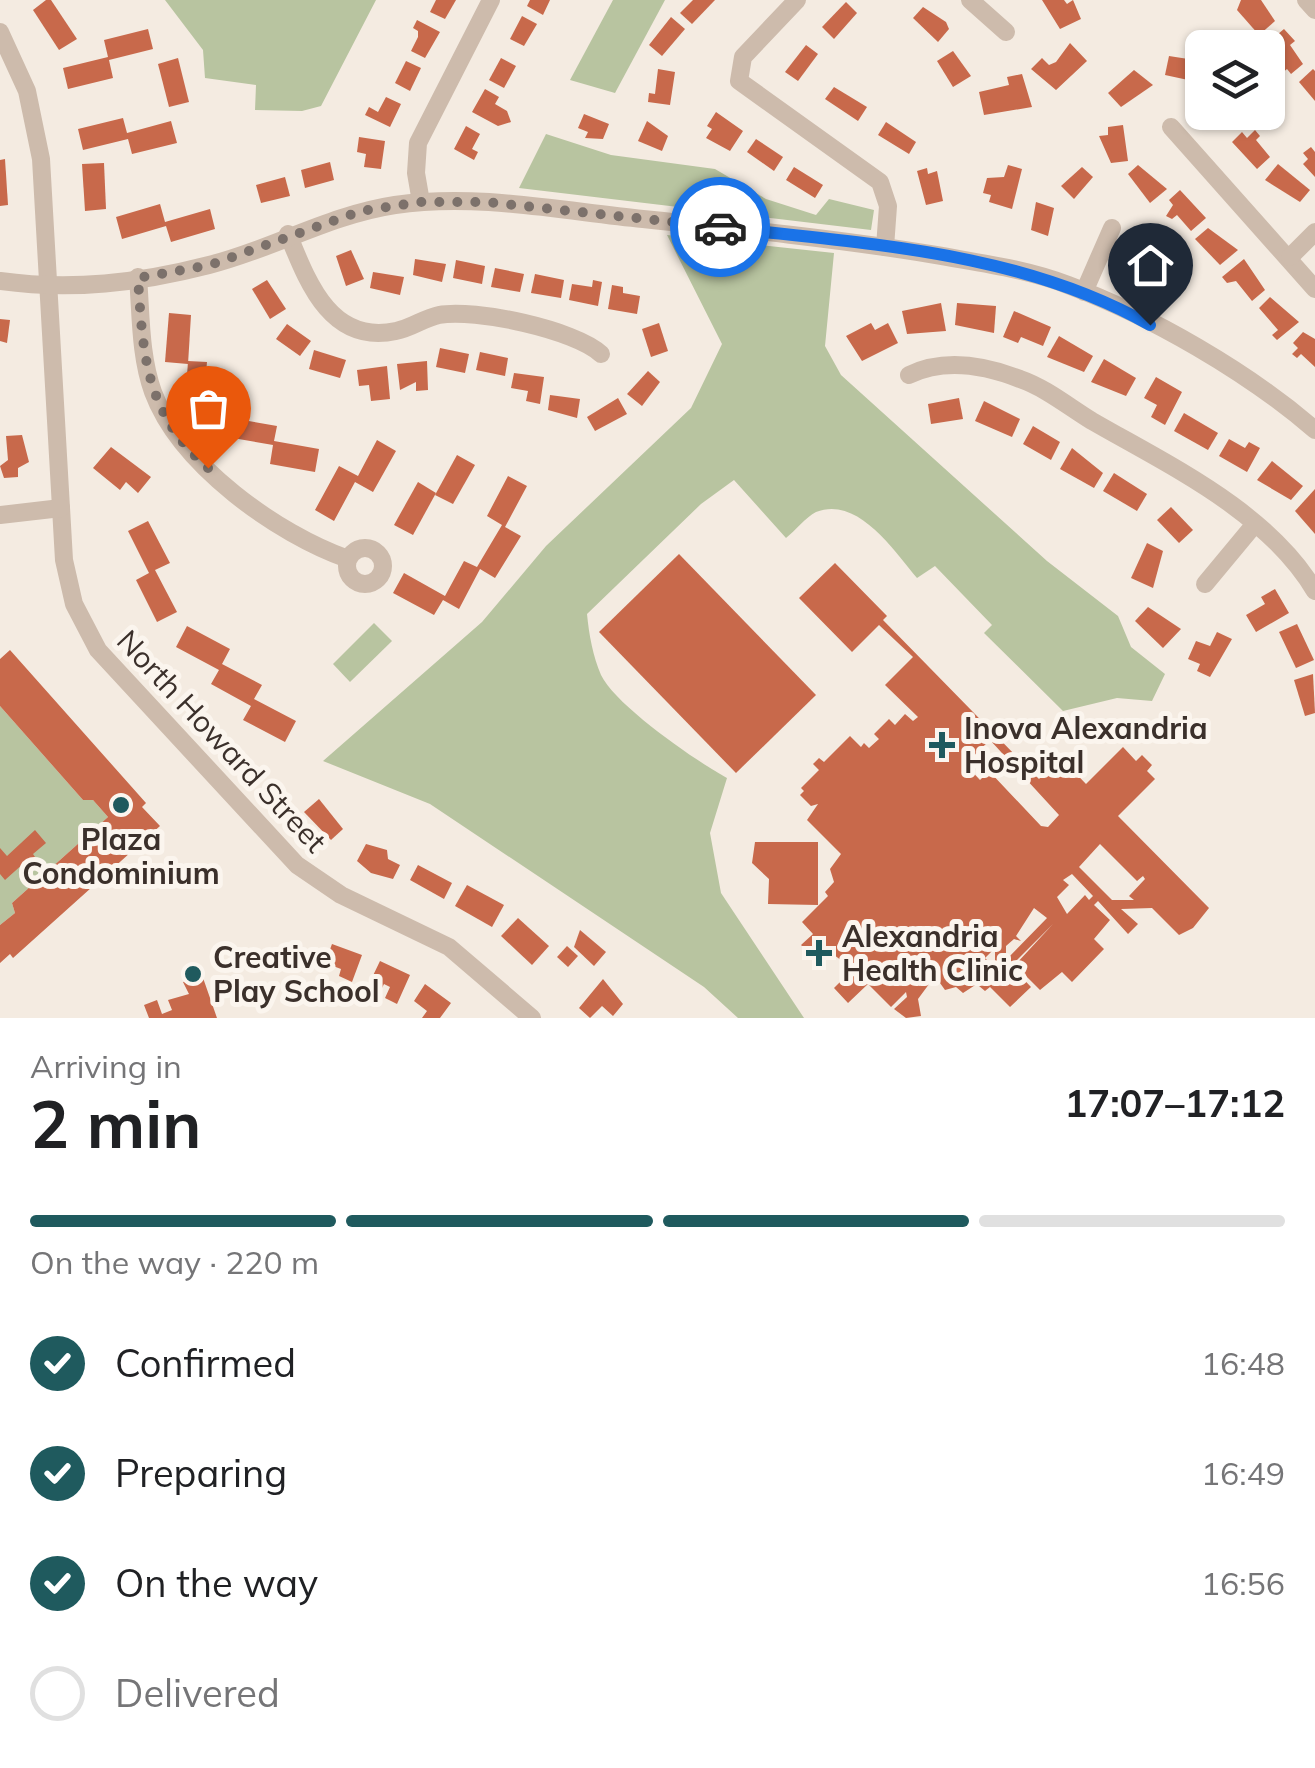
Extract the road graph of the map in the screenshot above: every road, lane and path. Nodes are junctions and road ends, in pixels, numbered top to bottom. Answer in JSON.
{"nodes":[{"id":1,"x":491,"y":0,"type":"edge"},
{"id":2,"x":797,"y":0,"type":"edge"},
{"id":3,"x":970,"y":0,"type":"edge"},
{"id":4,"x":1306,"y":0,"type":"edge"},
{"id":5,"x":1315,"y":10,"type":"edge"},
{"id":6,"x":0,"y":32,"type":"edge"},
{"id":7,"x":1006,"y":32,"type":"dead end"},
{"id":8,"x":1171,"y":126,"type":"dead end"},
{"id":9,"x":421,"y":202,"type":"junction"},
{"id":10,"x":1112,"y":228,"type":"dead end"},
{"id":11,"x":1315,"y":232,"type":"edge"},
{"id":12,"x":288,"y":234,"type":"junction"},
{"id":13,"x":885,"y":247,"type":"junction"},
{"id":14,"x":1290,"y":257,"type":"junction"},
{"id":15,"x":138,"y":278,"type":"junction"},
{"id":16,"x":0,"y":281,"type":"edge"},
{"id":17,"x":47,"y":288,"type":"junction"},
{"id":18,"x":1315,"y":290,"type":"edge"},
{"id":19,"x":1084,"y":292,"type":"junction"},
{"id":20,"x":601,"y":354,"type":"dead end"},
{"id":21,"x":908,"y":375,"type":"dead end"},
{"id":22,"x":1315,"y":430,"type":"edge"},
{"id":23,"x":61,"y":508,"type":"junction"},
{"id":24,"x":0,"y":515,"type":"edge"},
{"id":25,"x":1254,"y":525,"type":"junction"},
{"id":26,"x":348,"y":559,"type":"dead end"},
{"id":27,"x":1205,"y":584,"type":"dead end"},
{"id":28,"x":1315,"y":591,"type":"edge"},
{"id":29,"x":532,"y":1018,"type":"edge"}],
"edges":[{"from":1,"to":9,"type":"street"},
{"from":2,"to":13,"type":"street"},
{"from":3,"to":7,"type":"street"},
{"from":4,"to":5,"type":"street"},
{"from":6,"to":17,"type":"street","name":"North Howard Street"},
{"from":8,"to":14,"type":"street"},
{"from":9,"to":12,"type":"street"},
{"from":9,"to":13,"type":"street"},
{"from":10,"to":19,"type":"street"},
{"from":11,"to":14,"type":"street"},
{"from":12,"to":15,"type":"street"},
{"from":12,"to":20,"type":"street"},
{"from":13,"to":19,"type":"street"},
{"from":14,"to":18,"type":"street"},
{"from":15,"to":17,"type":"street"},
{"from":15,"to":26,"type":"street"},
{"from":16,"to":17,"type":"street"},
{"from":17,"to":23,"type":"street","name":"North Howard Street"},
{"from":19,"to":22,"type":"street"},
{"from":21,"to":25,"type":"street"},
{"from":23,"to":24,"type":"street"},
{"from":23,"to":29,"type":"street","name":"North Howard Street"},
{"from":25,"to":27,"type":"street"},
{"from":25,"to":28,"type":"street"}]}
